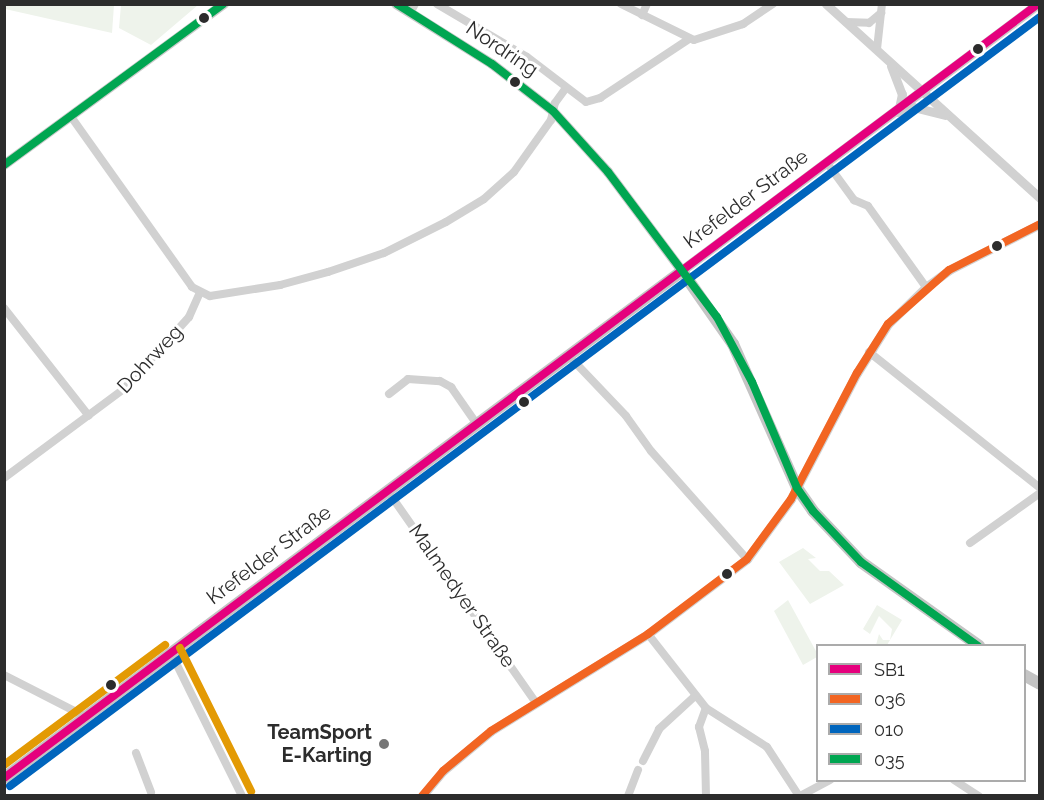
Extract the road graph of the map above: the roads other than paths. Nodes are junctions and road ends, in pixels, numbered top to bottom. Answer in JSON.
{"nodes":[{"id":1,"x":224,"y":4,"type":"edge"},
{"id":2,"x":396,"y":4,"type":"edge"},
{"id":3,"x":437,"y":4,"type":"edge"},
{"id":4,"x":621,"y":4,"type":"edge"},
{"id":5,"x":647,"y":4,"type":"edge"},
{"id":6,"x":773,"y":4,"type":"edge"},
{"id":7,"x":826,"y":4,"type":"edge"},
{"id":8,"x":1039,"y":4,"type":"edge"},
{"id":9,"x":412,"y":9,"type":"edge"},
{"id":10,"x":882,"y":9,"type":"edge"},
{"id":11,"x":642,"y":15,"type":"junction"},
{"id":12,"x":846,"y":22,"type":"junction"},
{"id":13,"x":689,"y":39,"type":"junction"},
{"id":14,"x":877,"y":49,"type":"junction"},
{"id":15,"x":885,"y":56,"type":"junction"},
{"id":16,"x":566,"y":88,"type":"junction"},
{"id":17,"x":922,"y":91,"type":"junction"},
{"id":18,"x":553,"y":111,"type":"junction"},
{"id":19,"x":896,"y":111,"type":"junction"},
{"id":20,"x":947,"y":116,"type":"junction"},
{"id":21,"x":72,"y":118,"type":"junction"},
{"id":22,"x":827,"y":163,"type":"junction"},
{"id":23,"x":4,"y":165,"type":"edge"},
{"id":24,"x":1040,"y":198,"type":"edge"},
{"id":25,"x":1040,"y":224,"type":"edge"},
{"id":26,"x":1040,"y":230,"type":"edge"},
{"id":27,"x":1025,"y":231,"type":"junction"},
{"id":28,"x":682,"y":271,"type":"junction"},
{"id":29,"x":926,"y":286,"type":"junction"},
{"id":30,"x":200,"y":292,"type":"junction"},
{"id":31,"x":4,"y":308,"type":"edge"},
{"id":32,"x":4,"y":321,"type":"edge"},
{"id":33,"x":15,"y":323,"type":"junction"},
{"id":34,"x":869,"y":352,"type":"junction"},
{"id":35,"x":568,"y":355,"type":"junction"},
{"id":36,"x":389,"y":394,"type":"dead end"},
{"id":37,"x":89,"y":416,"type":"junction"},
{"id":38,"x":476,"y":423,"type":"junction"},
{"id":39,"x":4,"y":478,"type":"edge"},
{"id":40,"x":797,"y":488,"type":"junction"},
{"id":41,"x":1040,"y":488,"type":"edge"},
{"id":42,"x":387,"y":490,"type":"junction"},
{"id":43,"x":1040,"y":493,"type":"edge"},
{"id":44,"x":970,"y":543,"type":"dead end"},
{"id":45,"x":747,"y":559,"type":"junction"},
{"id":46,"x":648,"y":634,"type":"junction"},
{"id":47,"x":978,"y":644,"type":"edge"},
{"id":48,"x":171,"y":653,"type":"junction"},
{"id":49,"x":4,"y":675,"type":"edge"},
{"id":50,"x":1026,"y":676,"type":"edge"},
{"id":51,"x":1040,"y":684,"type":"edge"},
{"id":52,"x":695,"y":696,"type":"junction"},
{"id":53,"x":537,"y":703,"type":"junction"},
{"id":54,"x":706,"y":708,"type":"junction"},
{"id":55,"x":86,"y":717,"type":"junction"},
{"id":56,"x":136,"y":753,"type":"dead end"},
{"id":57,"x":643,"y":761,"type":"dead end"},
{"id":58,"x":638,"y":770,"type":"dead end"},
{"id":59,"x":4,"y":778,"type":"edge"},
{"id":60,"x":826,"y":782,"type":"edge"},
{"id":61,"x":957,"y":782,"type":"edge"},
{"id":62,"x":153,"y":794,"type":"edge"},
{"id":63,"x":242,"y":795,"type":"edge"},
{"id":64,"x":422,"y":795,"type":"edge"},
{"id":65,"x":628,"y":795,"type":"edge"},
{"id":66,"x":706,"y":795,"type":"edge"},
{"id":67,"x":800,"y":795,"type":"edge"},
{"id":68,"x":978,"y":795,"type":"edge"}],
"edges":[{"from":1,"to":21,"type":"main road"},
{"from":2,"to":9,"type":"main road","name":"Nordring"},
{"from":3,"to":16,"type":"street","name":"Nordring"},
{"from":4,"to":11,"type":"street"},
{"from":5,"to":11,"type":"street"},
{"from":6,"to":13,"type":"street"},
{"from":7,"to":12,"type":"street"},
{"from":8,"to":17,"type":"main road","name":"Krefelder Straße"},
{"from":9,"to":18,"type":"main road","name":"Nordring"},
{"from":10,"to":12,"type":"street"},
{"from":10,"to":14,"type":"street"},
{"from":11,"to":13,"type":"street"},
{"from":12,"to":14,"type":"street"},
{"from":13,"to":16,"type":"street","name":"Nordring"},
{"from":14,"to":15,"type":"street"},
{"from":15,"to":17,"type":"street"},
{"from":15,"to":19,"type":"street"},
{"from":16,"to":18,"type":"street"},
{"from":17,"to":19,"type":"main road","name":"Krefelder Straße"},
{"from":17,"to":20,"type":"street"},
{"from":18,"to":28,"type":"main road","name":"Nordring"},
{"from":18,"to":30,"type":"street"},
{"from":19,"to":20,"type":"street"},
{"from":19,"to":22,"type":"main road","name":"Krefelder Straße"},
{"from":20,"to":24,"type":"street"},
{"from":21,"to":23,"type":"main road"},
{"from":21,"to":30,"type":"street"},
{"from":22,"to":28,"type":"main road","name":"Krefelder Straße"},
{"from":22,"to":29,"type":"street"},
{"from":25,"to":27,"type":"street"},
{"from":26,"to":27,"type":"street"},
{"from":27,"to":29,"type":"street"},
{"from":28,"to":35,"type":"main road","name":"Krefelder Straße"},
{"from":28,"to":40,"type":"main road","name":"Nordring"},
{"from":29,"to":34,"type":"street"},
{"from":30,"to":37,"type":"street","name":"Dohrweg"},
{"from":31,"to":33,"type":"street"},
{"from":32,"to":33,"type":"street"},
{"from":33,"to":37,"type":"street"},
{"from":34,"to":40,"type":"street"},
{"from":34,"to":41,"type":"street"},
{"from":35,"to":38,"type":"main road","name":"Krefelder Straße"},
{"from":35,"to":45,"type":"street"},
{"from":36,"to":38,"type":"street"},
{"from":37,"to":39,"type":"street","name":"Dohrweg"},
{"from":38,"to":42,"type":"main road","name":"Krefelder Straße"},
{"from":40,"to":45,"type":"street"},
{"from":40,"to":47,"type":"main road","name":"Nordring"},
{"from":42,"to":48,"type":"main road","name":"Krefelder Straße"},
{"from":42,"to":53,"type":"street","name":"Malmedyer Straße"},
{"from":43,"to":44,"type":"street"},
{"from":45,"to":46,"type":"street"},
{"from":46,"to":52,"type":"street"},
{"from":46,"to":53,"type":"street"},
{"from":48,"to":55,"type":"main road","name":"Krefelder Straße"},
{"from":48,"to":63,"type":"street"},
{"from":49,"to":55,"type":"street"},
{"from":50,"to":51,"type":"main road"},
{"from":52,"to":54,"type":"street"},
{"from":52,"to":57,"type":"street"},
{"from":53,"to":64,"type":"street"},
{"from":54,"to":66,"type":"street"},
{"from":54,"to":67,"type":"street"},
{"from":55,"to":59,"type":"main road","name":"Krefelder Straße"},
{"from":56,"to":62,"type":"street"},
{"from":58,"to":65,"type":"street"},
{"from":60,"to":67,"type":"street"},
{"from":61,"to":68,"type":"street"}]}
